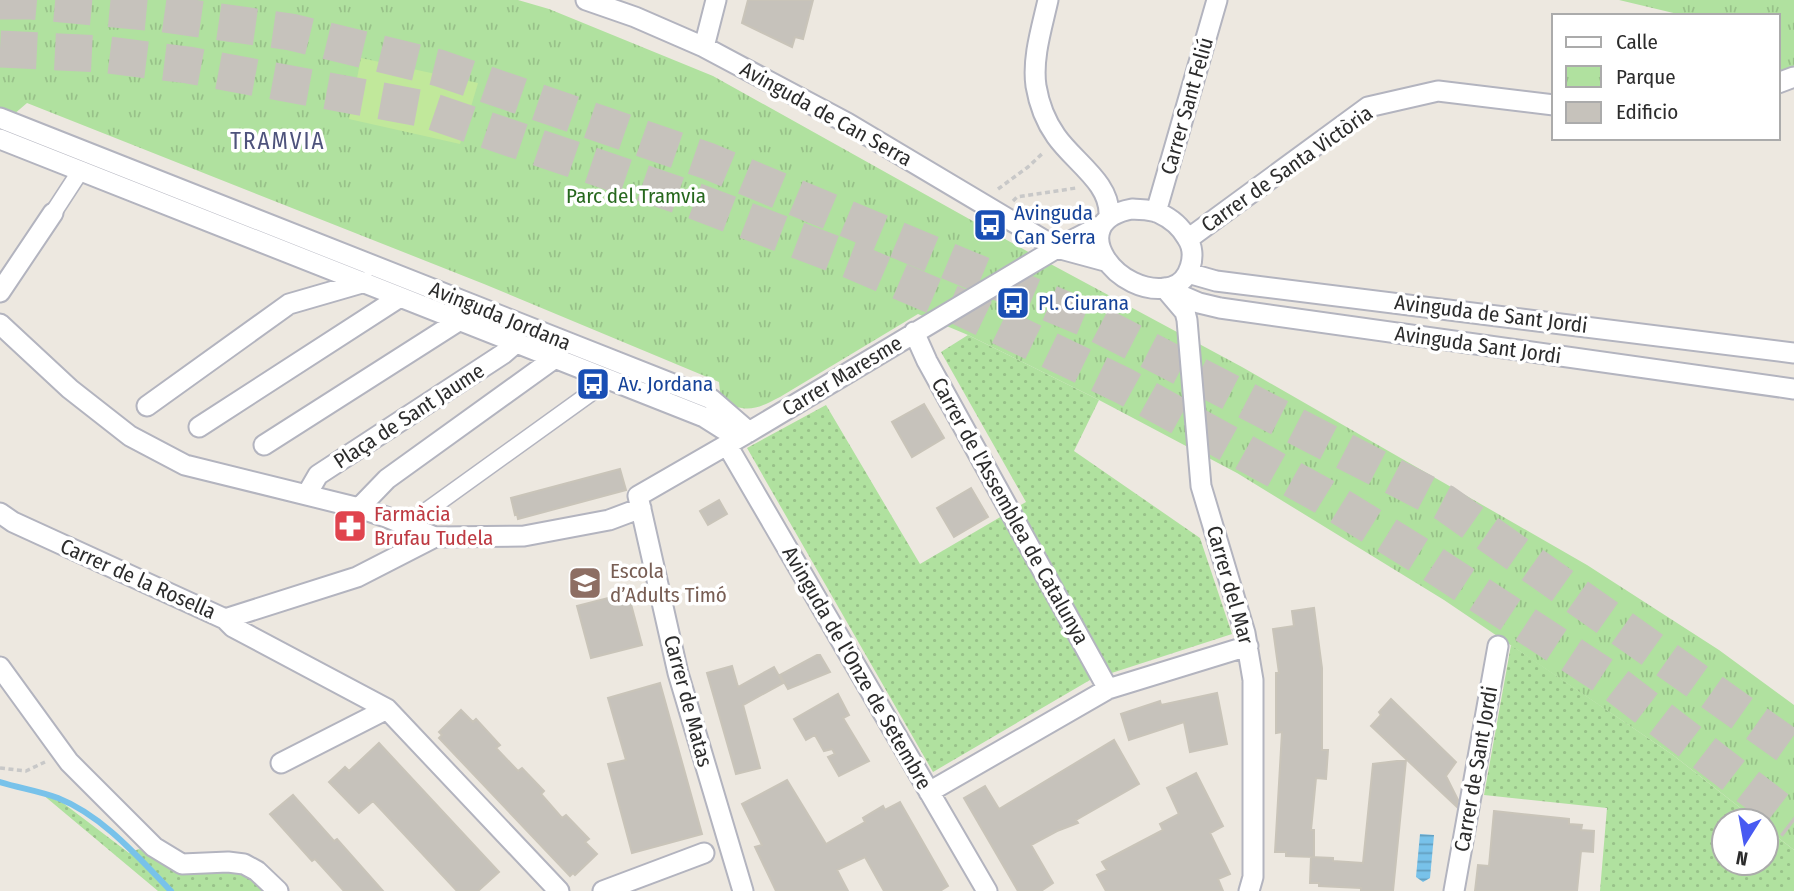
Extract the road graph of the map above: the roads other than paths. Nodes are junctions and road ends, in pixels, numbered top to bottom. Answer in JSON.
{"nodes":[{"id":1,"x":586,"y":0,"type":"edge"},
{"id":2,"x":716,"y":0,"type":"edge"},
{"id":3,"x":1048,"y":0,"type":"edge"},
{"id":4,"x":1217,"y":0,"type":"edge"},
{"id":5,"x":704,"y":47,"type":"junction"},
{"id":6,"x":1552,"y":105,"type":"edge"},
{"id":7,"x":0,"y":118,"type":"edge"},
{"id":8,"x":0,"y":139,"type":"edge"},
{"id":9,"x":80,"y":170,"type":"junction"},
{"id":10,"x":1156,"y":212,"type":"junction"},
{"id":11,"x":54,"y":213,"type":"joint"},
{"id":12,"x":1106,"y":220,"type":"junction"},
{"id":13,"x":1188,"y":239,"type":"junction"},
{"id":14,"x":1057,"y":248,"type":"junction"},
{"id":15,"x":1105,"y":261,"type":"junction"},
{"id":16,"x":1188,"y":273,"type":"junction"},
{"id":17,"x":365,"y":282,"type":"junction"},
{"id":18,"x":1164,"y":288,"type":"junction"},
{"id":19,"x":0,"y":292,"type":"edge"},
{"id":20,"x":400,"y":297,"type":"junction"},
{"id":21,"x":460,"y":320,"type":"junction"},
{"id":22,"x":0,"y":324,"type":"edge"},
{"id":23,"x":914,"y":332,"type":"junction"},
{"id":24,"x":517,"y":342,"type":"junction"},
{"id":25,"x":1794,"y":353,"type":"edge"},
{"id":26,"x":555,"y":358,"type":"junction"},
{"id":27,"x":610,"y":379,"type":"junction"},
{"id":28,"x":1794,"y":389,"type":"edge"},
{"id":29,"x":147,"y":406,"type":"dead end"},
{"id":30,"x":199,"y":427,"type":"dead end"},
{"id":31,"x":749,"y":432,"type":"junction"},
{"id":32,"x":264,"y":445,"type":"dead end"},
{"id":33,"x":727,"y":445,"type":"junction"},
{"id":34,"x":307,"y":494,"type":"junction"},
{"id":35,"x":359,"y":508,"type":"junction"},
{"id":36,"x":640,"y":508,"type":"junction"},
{"id":37,"x":0,"y":513,"type":"edge"},
{"id":38,"x":407,"y":525,"type":"junction"},
{"id":39,"x":435,"y":537,"type":"junction"},
{"id":40,"x":225,"y":619,"type":"junction"},
{"id":41,"x":1248,"y":646,"type":"junction"},
{"id":42,"x":1498,"y":646,"type":"dead end"},
{"id":43,"x":0,"y":667,"type":"edge"},
{"id":44,"x":1108,"y":689,"type":"junction"},
{"id":45,"x":387,"y":709,"type":"junction"},
{"id":46,"x":281,"y":763,"type":"dead end"},
{"id":47,"x":929,"y":792,"type":"junction"},
{"id":48,"x":705,"y":853,"type":"dead end"},
{"id":49,"x":278,"y":891,"type":"edge"},
{"id":50,"x":559,"y":891,"type":"edge"},
{"id":51,"x":603,"y":891,"type":"edge"},
{"id":52,"x":743,"y":891,"type":"edge"},
{"id":53,"x":987,"y":891,"type":"edge"},
{"id":54,"x":1250,"y":891,"type":"edge"},
{"id":55,"x":1454,"y":891,"type":"edge"}],
"edges":[{"from":1,"to":5,"type":"street","name":"Avinguda de Can Serra"},
{"from":2,"to":5,"type":"street"},
{"from":3,"to":12,"type":"street"},
{"from":4,"to":10,"type":"street","name":"Carrer Sant Feliú"},
{"from":5,"to":14,"type":"street","name":"Avinguda de Can Serra"},
{"from":6,"to":13,"type":"street","name":"Carrer de Santa Victòria"},
{"from":7,"to":31,"type":"street","name":"Avinguda Jordana"},
{"from":8,"to":9,"type":"street","name":"Avinguda Jordana"},
{"from":9,"to":11,"type":"street"},
{"from":9,"to":17,"type":"street","name":"Avinguda Jordana"},
{"from":10,"to":12,"type":"street"},
{"from":10,"to":13,"type":"street"},
{"from":11,"to":19,"type":"street"},
{"from":12,"to":14,"type":"street","name":"Carrer Maresme"},
{"from":12,"to":15,"type":"street"},
{"from":13,"to":16,"type":"street"},
{"from":14,"to":15,"type":"street"},
{"from":14,"to":23,"type":"street","name":"Carrer Maresme"},
{"from":15,"to":18,"type":"street"},
{"from":16,"to":18,"type":"street"},
{"from":16,"to":25,"type":"street","name":"Avinguda de Sant Jordi"},
{"from":17,"to":20,"type":"street","name":"Avinguda Jordana"},
{"from":17,"to":29,"type":"street"},
{"from":18,"to":28,"type":"street","name":"Avinguda Sant Jordi"},
{"from":18,"to":41,"type":"street","name":"Carrer del Mar"},
{"from":20,"to":21,"type":"street","name":"Avinguda Jordana"},
{"from":20,"to":30,"type":"street"},
{"from":21,"to":24,"type":"street","name":"Avinguda Jordana"},
{"from":21,"to":32,"type":"street"},
{"from":22,"to":34,"type":"street"},
{"from":23,"to":31,"type":"street","name":"Carrer Maresme"},
{"from":23,"to":44,"type":"street","name":"Carrer de l'Assemblea de Catalunya"},
{"from":24,"to":26,"type":"street","name":"Avinguda Jordana"},
{"from":24,"to":34,"type":"street","name":"Plaça de Sant Jaume"},
{"from":26,"to":27,"type":"street","name":"Avinguda Jordana"},
{"from":26,"to":35,"type":"street","name":"Plaça de Sant Jaume"},
{"from":27,"to":31,"type":"street","name":"Avinguda Jordana"},
{"from":27,"to":38,"type":"street"},
{"from":31,"to":33,"type":"street","name":"Carrer Maresme"},
{"from":33,"to":36,"type":"street","name":"Carrer Maresme"},
{"from":33,"to":47,"type":"street","name":"Avinguda de l'Onze de Setembre"},
{"from":34,"to":35,"type":"street"},
{"from":35,"to":38,"type":"street"},
{"from":36,"to":39,"type":"street"},
{"from":36,"to":52,"type":"street","name":"Carrer de Matas"},
{"from":37,"to":40,"type":"street","name":"Carrer de la Rosella"},
{"from":38,"to":39,"type":"street"},
{"from":39,"to":40,"type":"street","name":"Carrer de la Rosella"},
{"from":40,"to":45,"type":"street"},
{"from":41,"to":44,"type":"street"},
{"from":41,"to":54,"type":"street","name":"Carrer del Mar"},
{"from":42,"to":55,"type":"street","name":"Carrer de Sant Jordi"},
{"from":43,"to":49,"type":"street"},
{"from":44,"to":47,"type":"street"},
{"from":45,"to":46,"type":"street"},
{"from":45,"to":50,"type":"street"},
{"from":47,"to":53,"type":"street","name":"Avinguda de l'Onze de Setembre"},
{"from":48,"to":51,"type":"street"}]}
